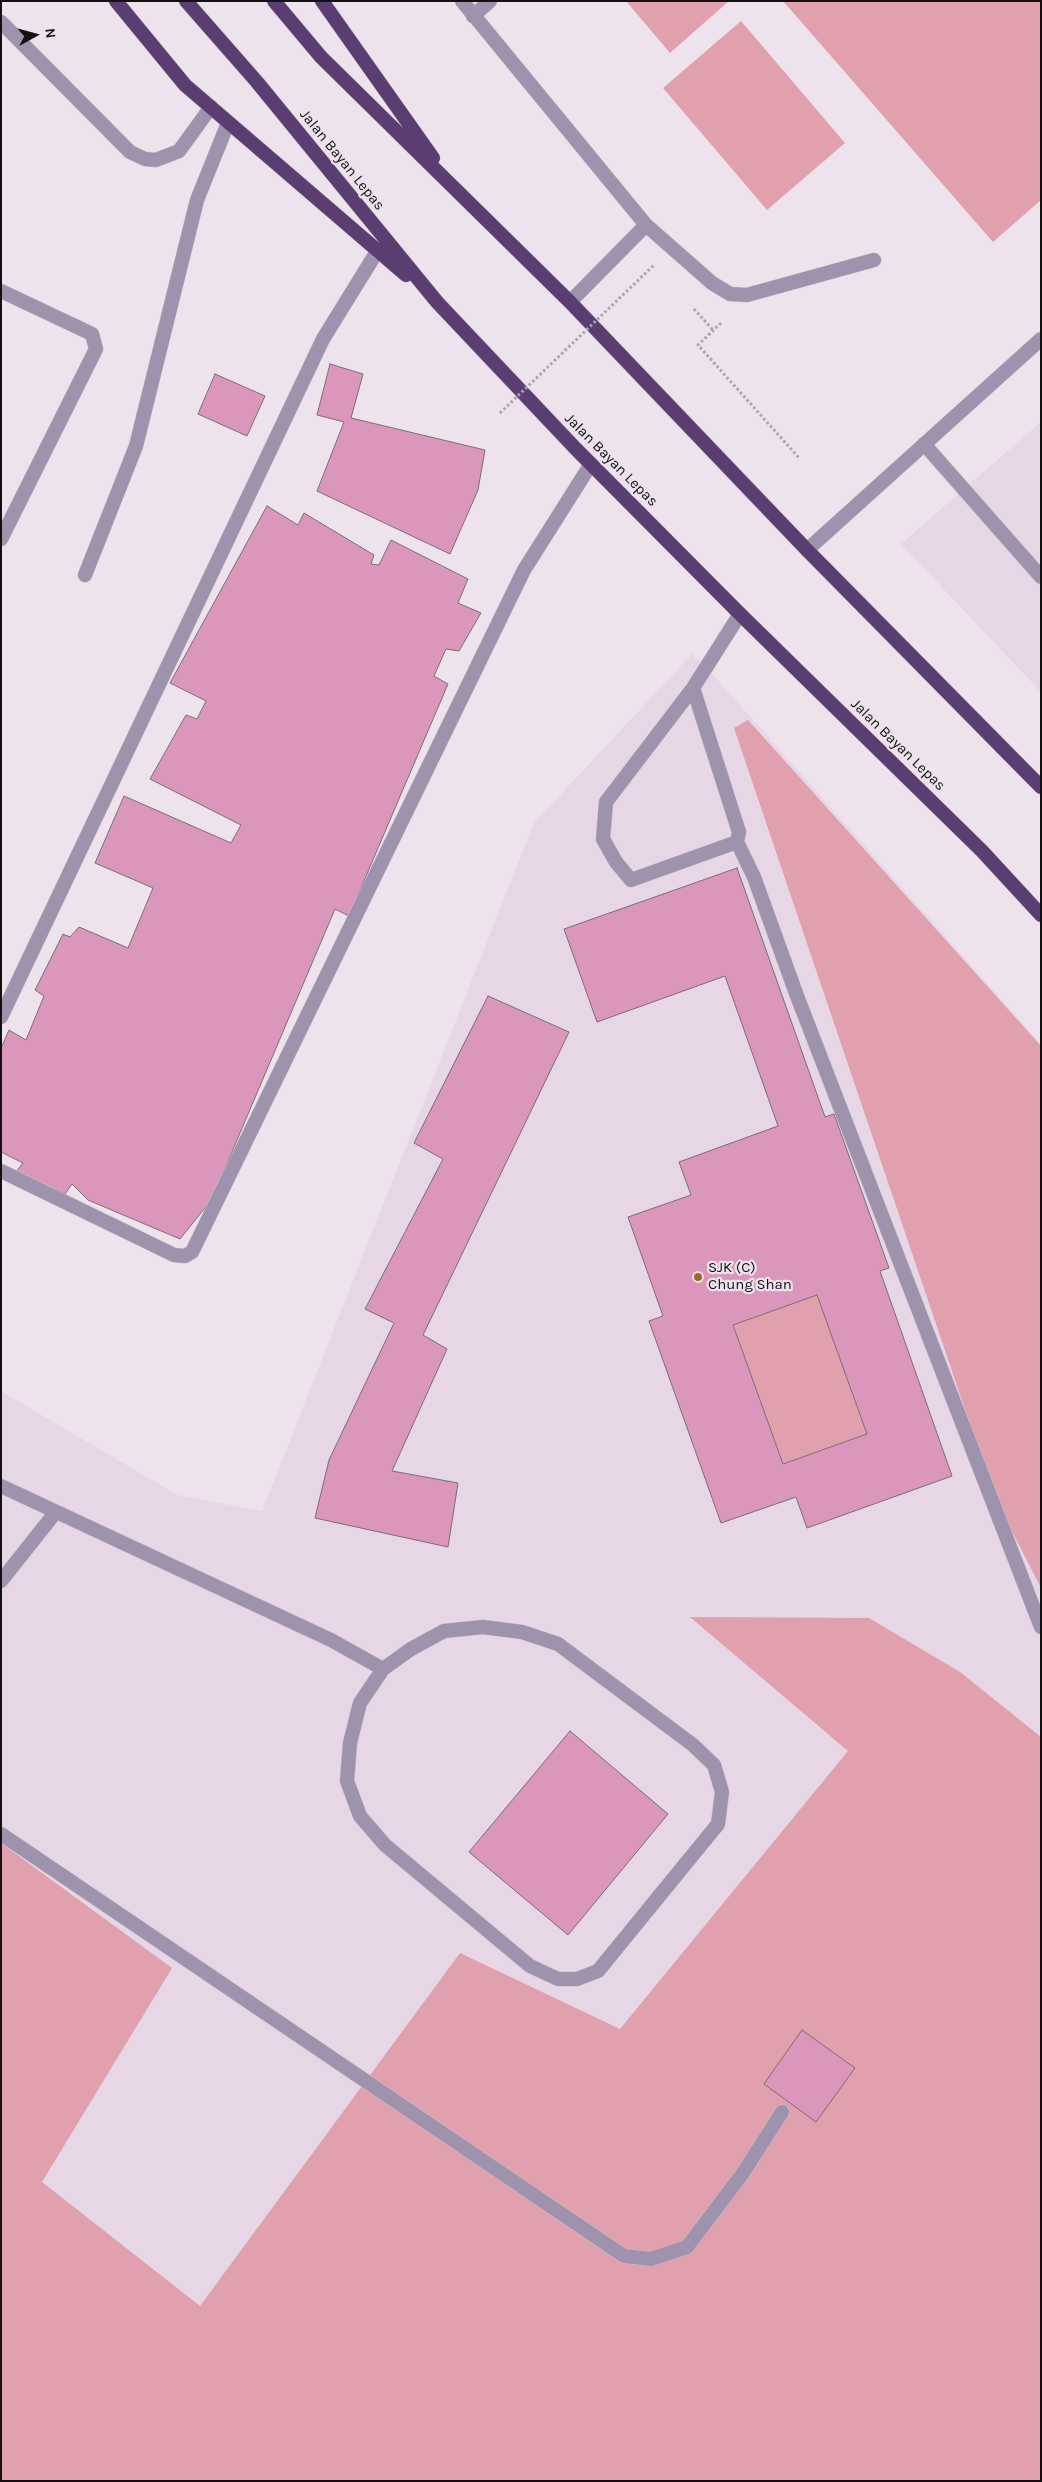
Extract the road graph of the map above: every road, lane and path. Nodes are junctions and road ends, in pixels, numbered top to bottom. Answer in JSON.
{"nodes":[{"id":1,"x":116,"y":1,"type":"edge"},
{"id":2,"x":186,"y":1,"type":"edge"},
{"id":3,"x":274,"y":1,"type":"edge"},
{"id":4,"x":322,"y":1,"type":"edge"},
{"id":5,"x":462,"y":1,"type":"edge"},
{"id":6,"x":490,"y":1,"type":"edge"},
{"id":7,"x":473,"y":16,"type":"junction"},
{"id":8,"x":1,"y":22,"type":"edge"},
{"id":9,"x":211,"y":107,"type":"junction"},
{"id":10,"x":228,"y":123,"type":"junction"},
{"id":11,"x":454,"y":188,"type":"junction"},
{"id":12,"x":646,"y":225,"type":"junction"},
{"id":13,"x":378,"y":250,"type":"junction"},
{"id":14,"x":874,"y":260,"type":"dead end"},
{"id":15,"x":654,"y":265,"type":"dead end"},
{"id":16,"x":1,"y":291,"type":"edge"},
{"id":17,"x":437,"y":302,"type":"junction"},
{"id":18,"x":570,"y":302,"type":"junction"},
{"id":19,"x":714,"y":331,"type":"dead end"},
{"id":20,"x":1041,"y":339,"type":"edge"},
{"id":21,"x":500,"y":413,"type":"dead end"},
{"id":22,"x":924,"y":444,"type":"junction"},
{"id":23,"x":800,"y":460,"type":"dead end"},
{"id":24,"x":591,"y":464,"type":"junction"},
{"id":25,"x":1,"y":539,"type":"edge"},
{"id":26,"x":807,"y":550,"type":"junction"},
{"id":27,"x":85,"y":575,"type":"dead end"},
{"id":28,"x":1041,"y":578,"type":"edge"},
{"id":29,"x":740,"y":614,"type":"junction"},
{"id":30,"x":693,"y":688,"type":"junction"},
{"id":31,"x":1041,"y":786,"type":"edge"},
{"id":32,"x":737,"y":842,"type":"junction"},
{"id":33,"x":1041,"y":915,"type":"edge"},
{"id":34,"x":1,"y":1017,"type":"edge"},
{"id":35,"x":1,"y":1171,"type":"edge"},
{"id":36,"x":1,"y":1486,"type":"edge"},
{"id":37,"x":55,"y":1513,"type":"junction"},
{"id":38,"x":1,"y":1581,"type":"edge"},
{"id":39,"x":1041,"y":1627,"type":"edge"},
{"id":40,"x":383,"y":1669,"type":"junction"},
{"id":41,"x":1,"y":1834,"type":"edge"},
{"id":42,"x":782,"y":2112,"type":"dead end"}],
"edges":[{"from":1,"to":9,"type":"highway"},
{"from":2,"to":17,"type":"highway","name":"Jalan Bayan Lepas"},
{"from":3,"to":11,"type":"highway"},
{"from":4,"to":11,"type":"highway"},
{"from":5,"to":7,"type":"street"},
{"from":6,"to":7,"type":"street"},
{"from":7,"to":12,"type":"street"},
{"from":8,"to":9,"type":"street"},
{"from":9,"to":10,"type":"highway"},
{"from":10,"to":13,"type":"highway"},
{"from":10,"to":27,"type":"street"},
{"from":11,"to":18,"type":"highway"},
{"from":12,"to":14,"type":"street"},
{"from":12,"to":18,"type":"street"},
{"from":13,"to":17,"type":"highway"},
{"from":13,"to":34,"type":"street"},
{"from":15,"to":21,"type":"path","bridge":true},
{"from":16,"to":25,"type":"street"},
{"from":17,"to":24,"type":"highway","name":"Jalan Bayan Lepas"},
{"from":18,"to":26,"type":"highway"},
{"from":19,"to":23,"type":"path"},
{"from":20,"to":22,"type":"street"},
{"from":22,"to":26,"type":"street"},
{"from":22,"to":28,"type":"street"},
{"from":24,"to":29,"type":"highway","name":"Jalan Bayan Lepas"},
{"from":24,"to":35,"type":"street"},
{"from":26,"to":31,"type":"highway"},
{"from":29,"to":30,"type":"street"},
{"from":29,"to":33,"type":"highway","name":"Jalan Bayan Lepas"},
{"from":30,"to":32,"type":"street"},
{"from":30,"to":32,"type":"street"},
{"from":32,"to":39,"type":"street"},
{"from":36,"to":37,"type":"street"},
{"from":37,"to":38,"type":"street"},
{"from":37,"to":40,"type":"street"},
{"from":40,"to":40,"type":"street"},
{"from":41,"to":42,"type":"street"}]}
